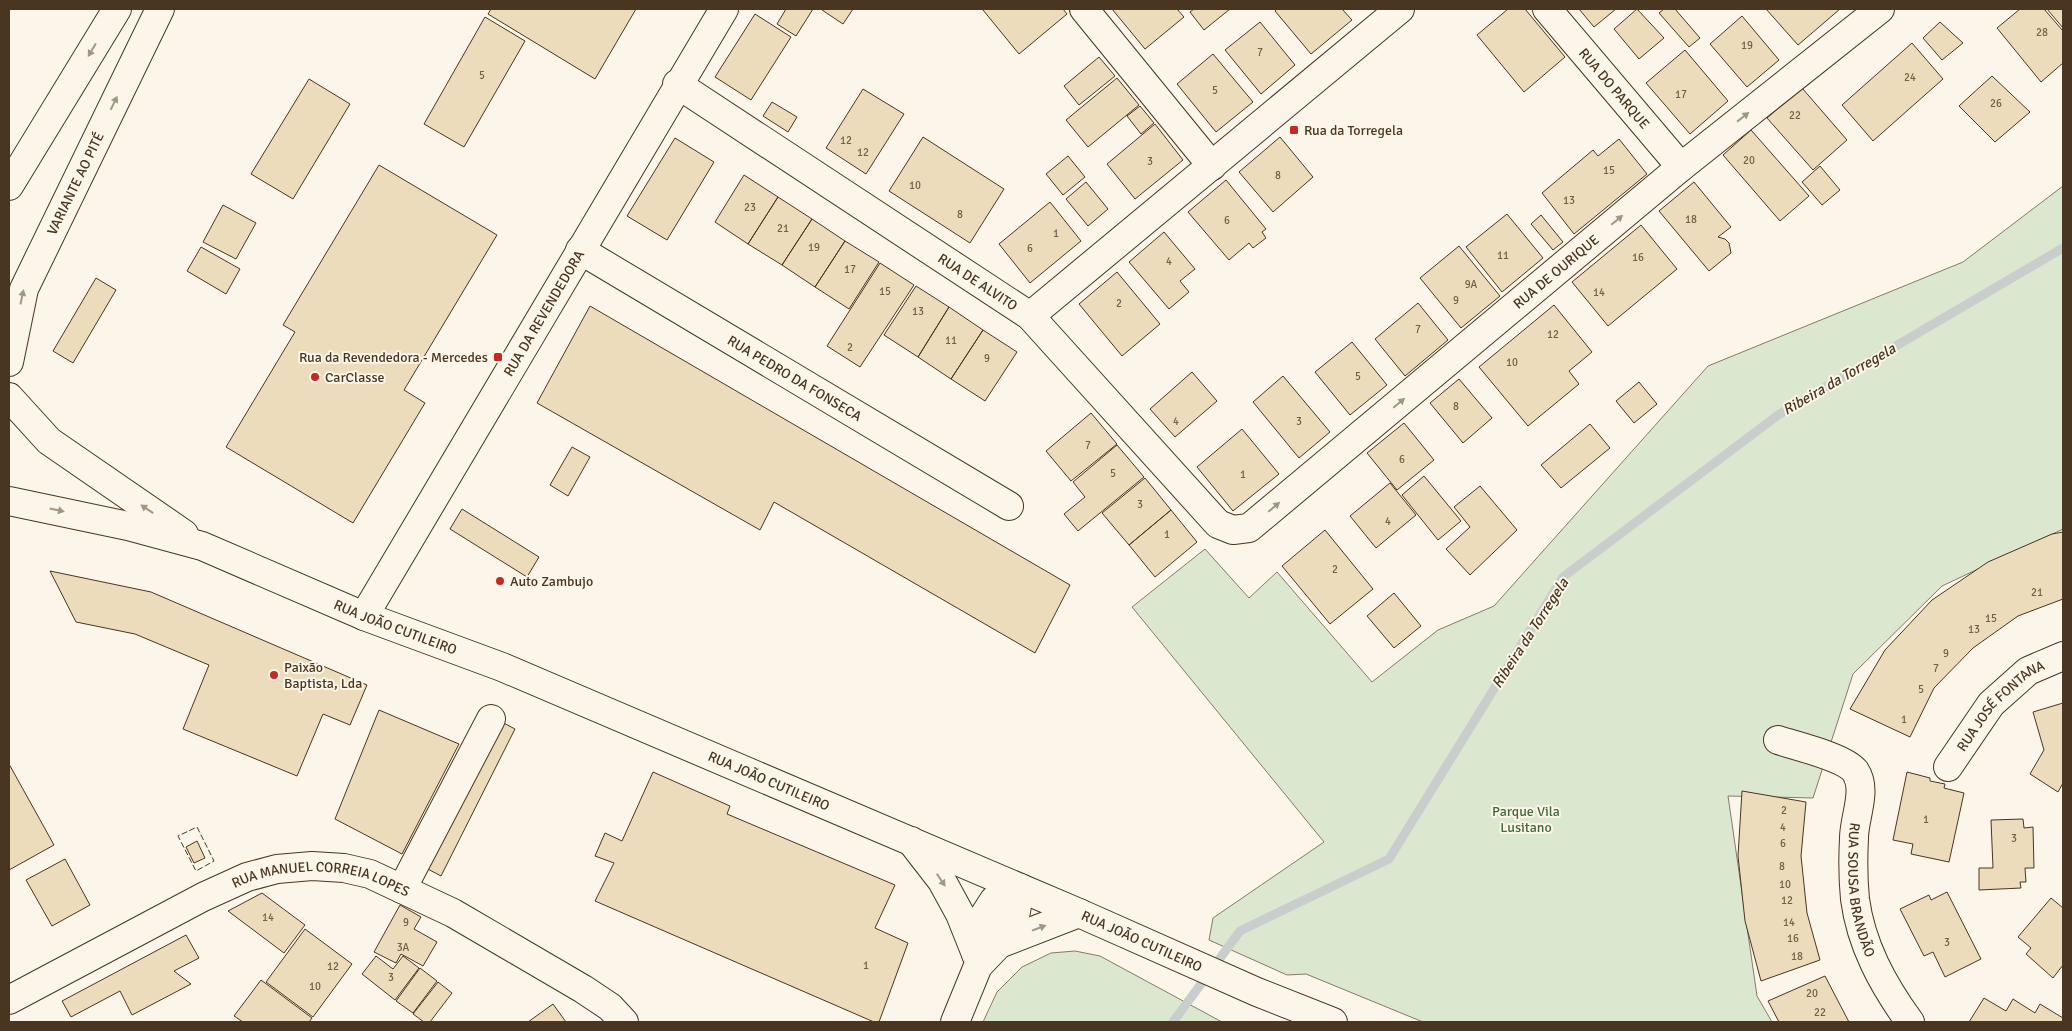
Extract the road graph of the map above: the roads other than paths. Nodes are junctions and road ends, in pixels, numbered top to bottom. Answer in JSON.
{"nodes":[{"id":1,"x":117,"y":9,"type":"edge"},
{"id":2,"x":160,"y":9,"type":"edge"},
{"id":3,"x":724,"y":9,"type":"edge"},
{"id":4,"x":1084,"y":9,"type":"edge"},
{"id":5,"x":1548,"y":9,"type":"edge"},
{"id":6,"x":1880,"y":9,"type":"edge"},
{"id":7,"x":1386,"y":13,"type":"edge"},
{"id":8,"x":678,"y":84,"type":"junction"},
{"id":9,"x":1212,"y":166,"type":"junction"},
{"id":10,"x":1681,"y":167,"type":"junction"},
{"id":11,"x":9,"y":186,"type":"edge"},
{"id":12,"x":580,"y":250,"type":"junction"},
{"id":13,"x":1030,"y":316,"type":"junction"},
{"id":14,"x":9,"y":362,"type":"edge"},
{"id":15,"x":9,"y":397,"type":"edge"},
{"id":16,"x":9,"y":501,"type":"edge"},
{"id":17,"x":1009,"y":506,"type":"dead end"},
{"id":18,"x":1233,"y":530,"type":"joint"},
{"id":19,"x":202,"y":546,"type":"junction"},
{"id":20,"x":364,"y":616,"type":"junction"},
{"id":21,"x":2063,"y":656,"type":"edge"},
{"id":22,"x":491,"y":719,"type":"dead end"},
{"id":23,"x":1778,"y":740,"type":"dead end"},
{"id":24,"x":1948,"y":767,"type":"dead end"},
{"id":25,"x":911,"y":842,"type":"junction"},
{"id":26,"x":1020,"y":888,"type":"junction"},
{"id":27,"x":402,"y":889,"type":"junction"},
{"id":28,"x":1079,"y":913,"type":"junction"},
{"id":29,"x":984,"y":954,"type":"junction"},
{"id":30,"x":9,"y":1000,"type":"edge"},
{"id":31,"x":624,"y":1022,"type":"edge"},
{"id":32,"x":955,"y":1022,"type":"edge"},
{"id":33,"x":1333,"y":1022,"type":"edge"},
{"id":34,"x":1910,"y":1022,"type":"edge"}],
"edges":[{"from":1,"to":11,"type":"street","one_way":true},
{"from":14,"to":2,"type":"street","name":"VARIANTE AO PITÉ","one_way":true},
{"from":3,"to":8,"type":"street","name":"RUA DA REVENDEDORA"},
{"from":4,"to":9,"type":"street"},
{"from":5,"to":10,"type":"street","name":"RUA DO PARQUE"},
{"from":10,"to":6,"type":"street","name":"RUA DE OURIQUE","one_way":true},
{"from":7,"to":9,"type":"street"},
{"from":8,"to":12,"type":"street","name":"RUA DA REVENDEDORA"},
{"from":8,"to":13,"type":"street","name":"RUA DE ALVITO"},
{"from":9,"to":13,"type":"street"},
{"from":18,"to":10,"type":"street","name":"RUA DE OURIQUE","one_way":true},
{"from":12,"to":17,"type":"street","name":"RUA PEDRO DA FONSECA"},
{"from":12,"to":20,"type":"street","name":"RUA DA REVENDEDORA"},
{"from":13,"to":18,"type":"street","name":"RUA DE ALVITO"},
{"from":19,"to":15,"type":"street","name":"RUA JOÃO CUTILEIRO","one_way":true},
{"from":16,"to":19,"type":"street","name":"RUA JOÃO CUTILEIRO","one_way":true},
{"from":19,"to":20,"type":"street","name":"RUA JOÃO CUTILEIRO"},
{"from":20,"to":25,"type":"street","name":"RUA JOÃO CUTILEIRO"},
{"from":21,"to":24,"type":"street","name":"RUA JOSÉ FONTANA"},
{"from":22,"to":27,"type":"street"},
{"from":23,"to":34,"type":"street","name":"RUA SOUSA BRANDÃO"},
{"from":25,"to":26,"type":"street","name":"RUA JOÃO CUTILEIRO"},
{"from":25,"to":29,"type":"street","one_way":true},
{"from":26,"to":28,"type":"street","name":"RUA JOÃO CUTILEIRO"},
{"from":26,"to":29,"type":"street"},
{"from":27,"to":30,"type":"street","name":"RUA MANUEL CORREIA LOPES"},
{"from":27,"to":31,"type":"street","name":"RUA MANUEL CORREIA LOPES"},
{"from":29,"to":28,"type":"street","one_way":true},
{"from":28,"to":33,"type":"street","name":"RUA JOÃO CUTILEIRO"},
{"from":29,"to":32,"type":"street"}]}
